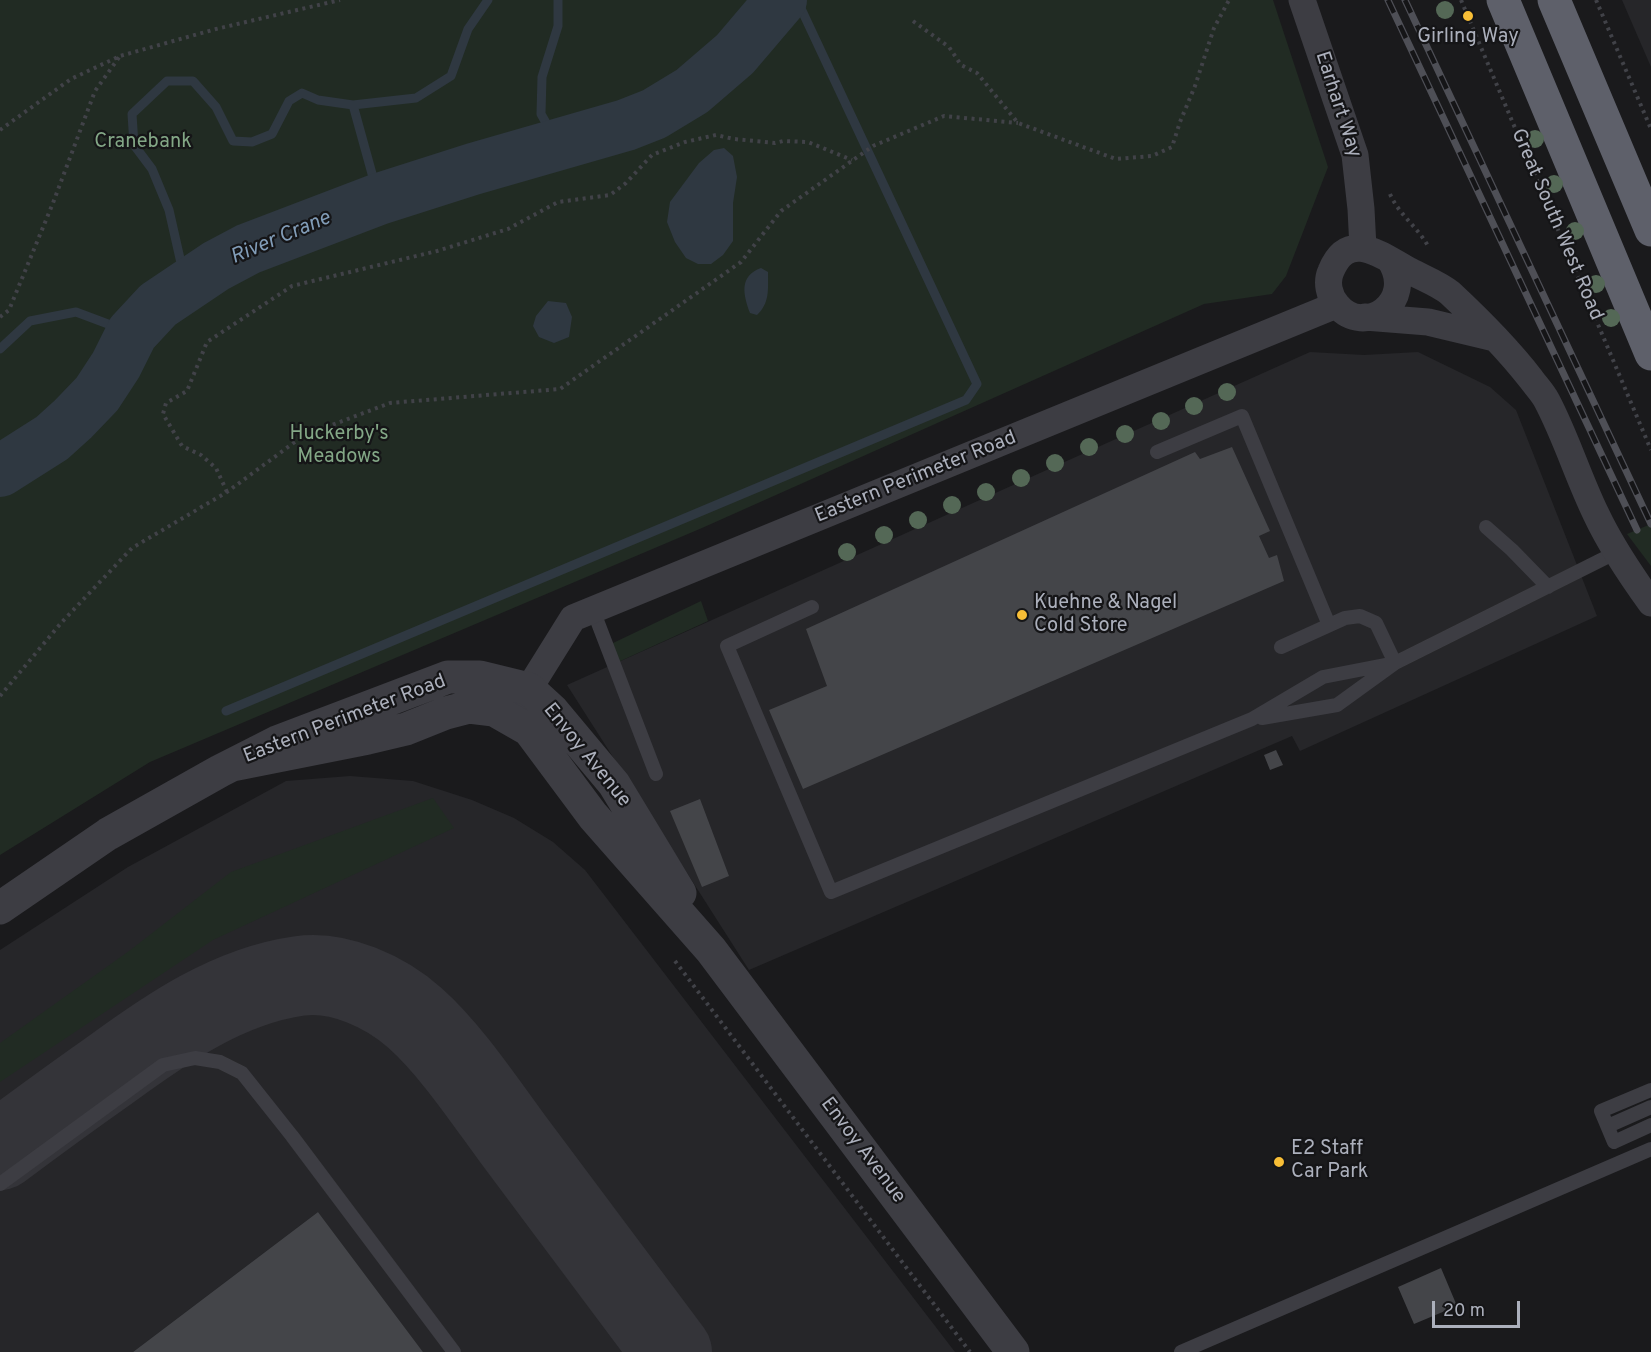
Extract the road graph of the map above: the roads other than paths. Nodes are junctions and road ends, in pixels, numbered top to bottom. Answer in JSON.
{"nodes":[{"id":1,"x":1302,"y":0,"type":"edge"},
{"id":2,"x":1503,"y":0,"type":"edge"},
{"id":3,"x":1554,"y":0,"type":"edge"},
{"id":4,"x":1651,"y":230,"type":"edge"},
{"id":5,"x":1363,"y":248,"type":"junction"},
{"id":6,"x":1390,"y":260,"type":"junction"},
{"id":7,"x":1336,"y":304,"type":"junction"},
{"id":8,"x":1365,"y":317,"type":"junction"},
{"id":9,"x":1496,"y":339,"type":"junction"},
{"id":10,"x":1651,"y":354,"type":"edge"},
{"id":11,"x":1157,"y":452,"type":"dead end"},
{"id":12,"x":1486,"y":527,"type":"dead end"},
{"id":13,"x":1615,"y":553,"type":"junction"},
{"id":14,"x":1548,"y":586,"type":"junction"},
{"id":15,"x":1651,"y":603,"type":"edge"},
{"id":16,"x":812,"y":607,"type":"dead end"},
{"id":17,"x":593,"y":610,"type":"junction"},
{"id":18,"x":1329,"y":625,"type":"junction"},
{"id":19,"x":1281,"y":647,"type":"dead end"},
{"id":20,"x":1395,"y":663,"type":"junction"},
{"id":21,"x":529,"y":689,"type":"junction"},
{"id":22,"x":510,"y":719,"type":"junction"},
{"id":23,"x":1252,"y":719,"type":"junction"},
{"id":24,"x":232,"y":765,"type":"junction"},
{"id":25,"x":656,"y":774,"type":"dead end"},
{"id":26,"x":0,"y":908,"type":"edge"},
{"id":27,"x":711,"y":950,"type":"junction"},
{"id":28,"x":1651,"y":1090,"type":"edge"},
{"id":29,"x":1651,"y":1107,"type":"edge"},
{"id":30,"x":1651,"y":1125,"type":"edge"},
{"id":31,"x":1608,"y":1126,"type":"junction"},
{"id":32,"x":1651,"y":1149,"type":"edge"},
{"id":33,"x":0,"y":1184,"type":"edge"},
{"id":34,"x":454,"y":1352,"type":"edge"},
{"id":35,"x":1014,"y":1352,"type":"edge"},
{"id":36,"x":1181,"y":1352,"type":"edge"}],
"edges":[{"from":1,"to":5,"type":"street","name":"Earhart Way"},
{"from":2,"to":10,"type":"highway","name":"Great South West Road"},
{"from":3,"to":4,"type":"highway"},
{"from":5,"to":6,"type":"street"},
{"from":5,"to":7,"type":"street"},
{"from":6,"to":8,"type":"street"},
{"from":6,"to":9,"type":"street"},
{"from":7,"to":8,"type":"street"},
{"from":7,"to":17,"type":"street","name":"Eastern Perimeter Road"},
{"from":8,"to":9,"type":"street"},
{"from":9,"to":13,"type":"street"},
{"from":11,"to":18,"type":"lane"},
{"from":12,"to":14,"type":"lane"},
{"from":13,"to":14,"type":"lane"},
{"from":13,"to":15,"type":"street"},
{"from":14,"to":20,"type":"lane"},
{"from":16,"to":23,"type":"lane"},
{"from":17,"to":21,"type":"street","name":"Eastern Perimeter Road"},
{"from":17,"to":25,"type":"lane"},
{"from":18,"to":19,"type":"lane"},
{"from":18,"to":20,"type":"lane"},
{"from":20,"to":23,"type":"lane"},
{"from":20,"to":23,"type":"lane"},
{"from":21,"to":22,"type":"street","name":"Eastern Perimeter Road"},
{"from":21,"to":24,"type":"street","name":"Eastern Perimeter Road"},
{"from":21,"to":27,"type":"street","name":"Envoy Avenue"},
{"from":22,"to":24,"type":"street","name":"Eastern Perimeter Road"},
{"from":22,"to":27,"type":"street","name":"Envoy Avenue"},
{"from":24,"to":26,"type":"street","name":"Eastern Perimeter Road"},
{"from":27,"to":35,"type":"street","name":"Envoy Avenue"},
{"from":28,"to":31,"type":"lane"},
{"from":29,"to":31,"type":"lane"},
{"from":30,"to":31,"type":"lane"},
{"from":32,"to":36,"type":"lane"},
{"from":33,"to":34,"type":"lane"}]}
